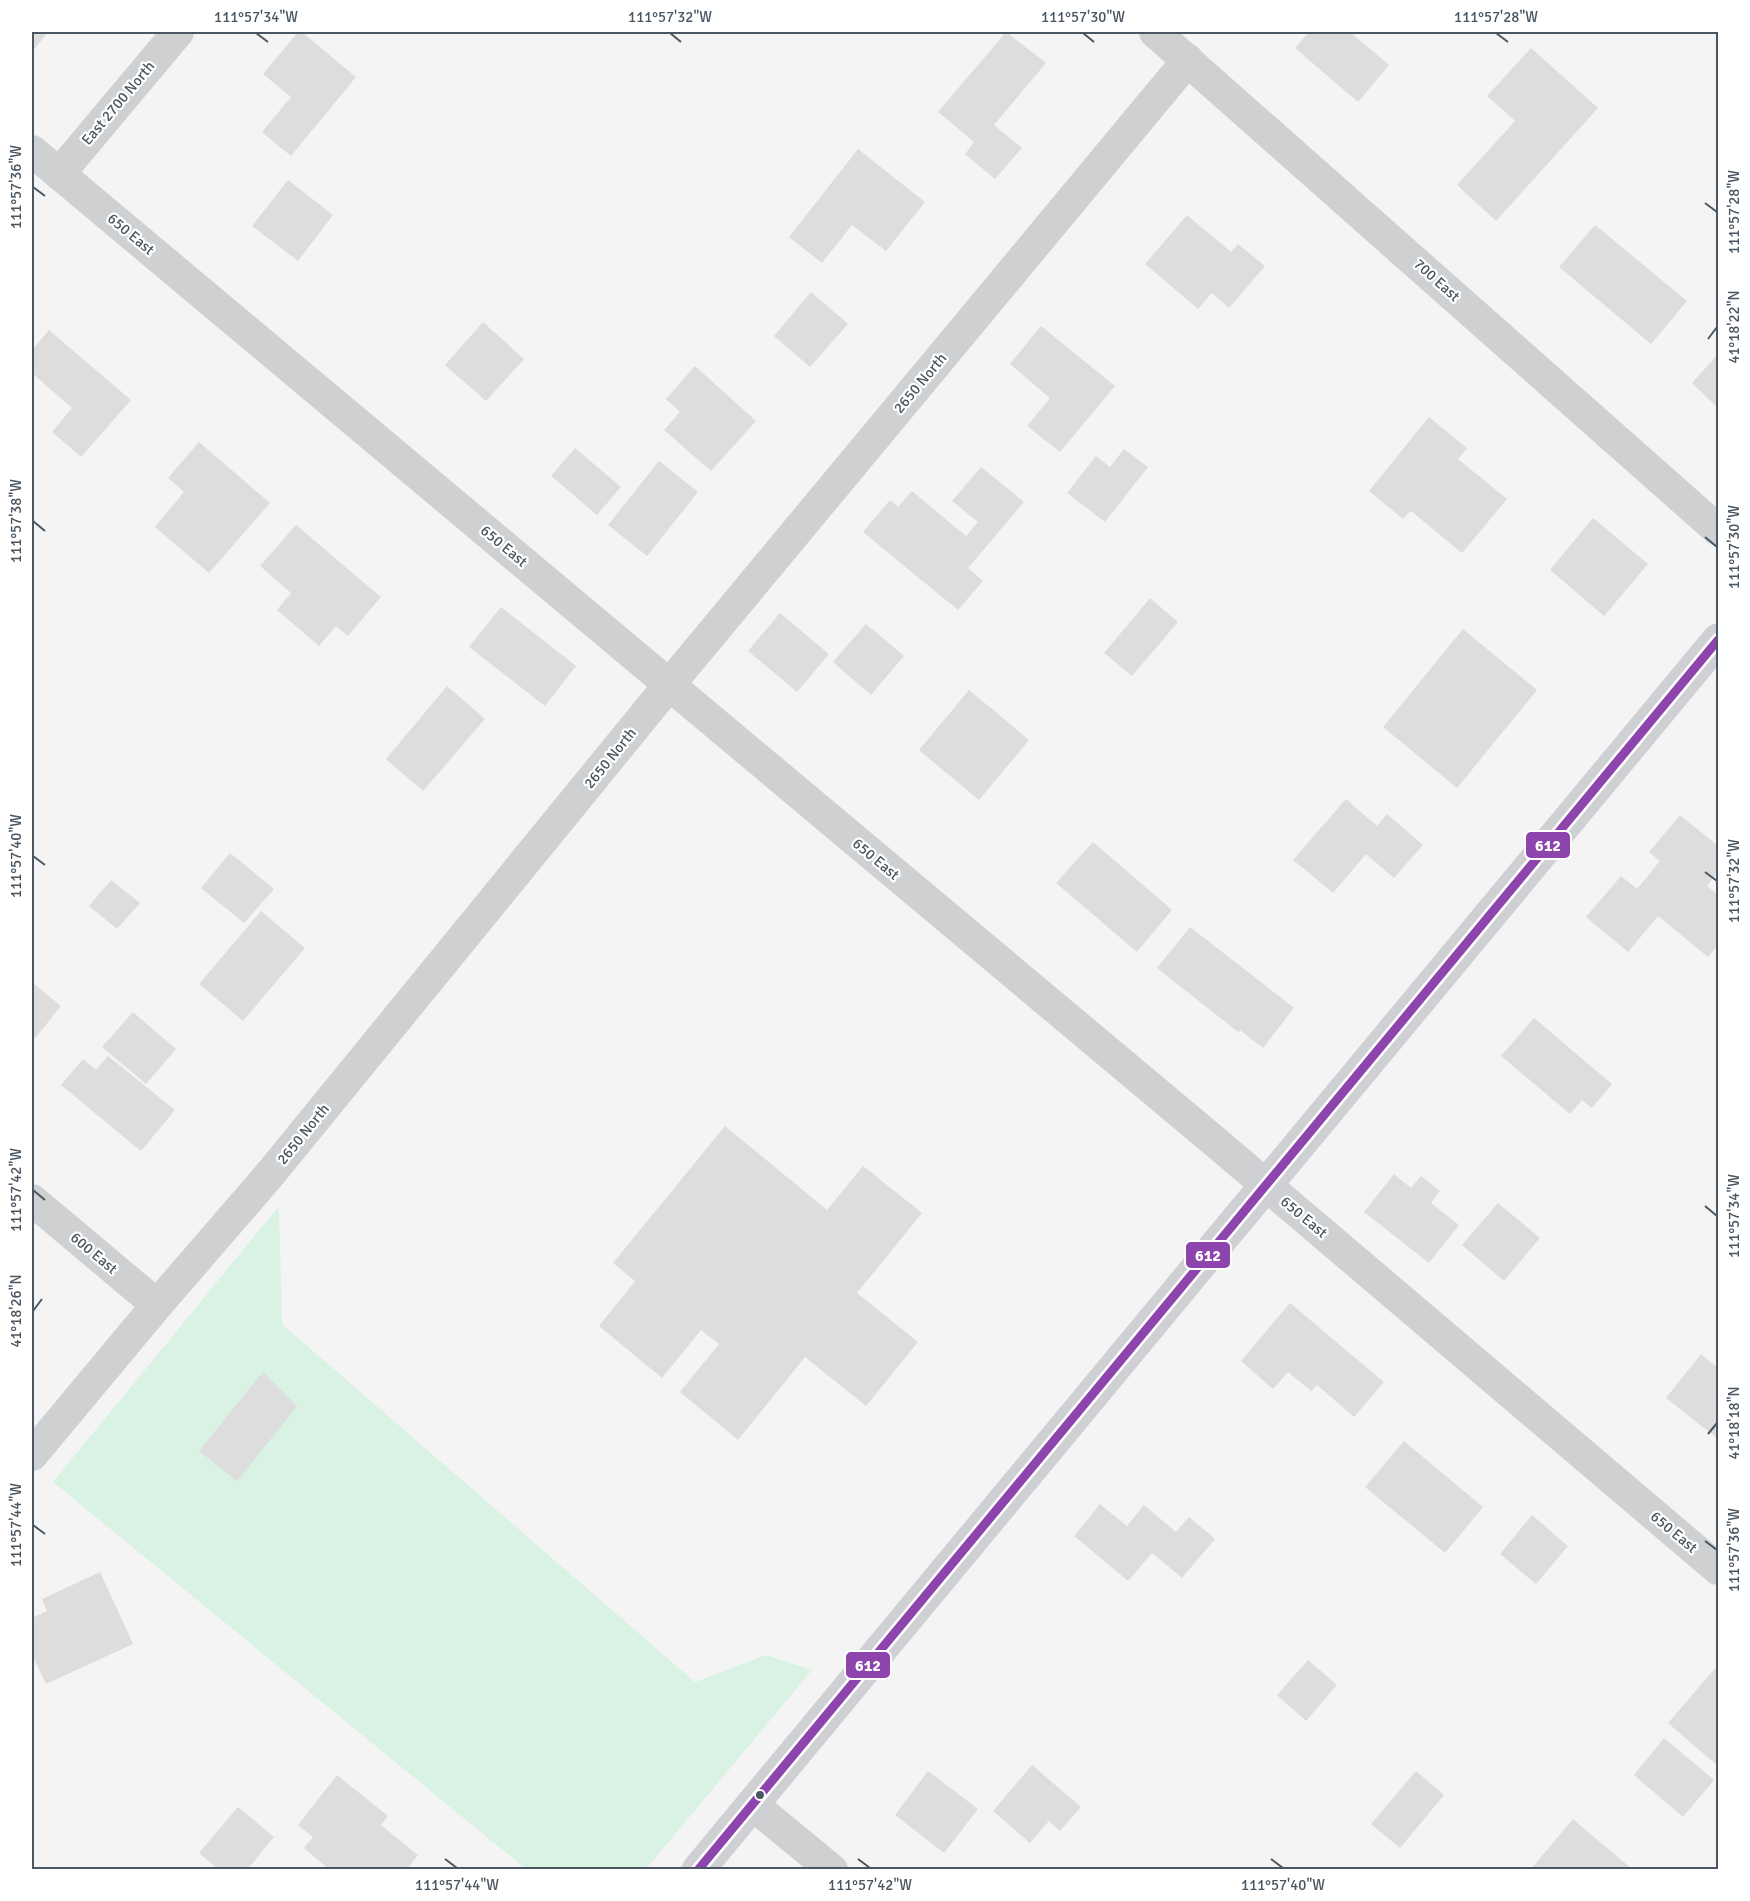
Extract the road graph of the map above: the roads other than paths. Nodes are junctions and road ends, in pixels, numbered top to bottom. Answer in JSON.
{"nodes":[{"id":1,"x":178,"y":32,"type":"edge"},
{"id":2,"x":1155,"y":32,"type":"edge"},
{"id":3,"x":1188,"y":60,"type":"junction"},
{"id":4,"x":32,"y":151,"type":"edge"},
{"id":5,"x":58,"y":174,"type":"junction"},
{"id":6,"x":1719,"y":530,"type":"edge"},
{"id":7,"x":1719,"y":640,"type":"edge"},
{"id":8,"x":669,"y":685,"type":"junction"},
{"id":9,"x":1266,"y":1185,"type":"junction"},
{"id":10,"x":32,"y":1200,"type":"edge"},
{"id":11,"x":157,"y":1305,"type":"junction"},
{"id":12,"x":32,"y":1455,"type":"edge"},
{"id":13,"x":1719,"y":1569,"type":"edge"},
{"id":14,"x":752,"y":1804,"type":"junction"},
{"id":15,"x":698,"y":1869,"type":"edge"},
{"id":16,"x":832,"y":1869,"type":"edge"}],
"edges":[{"from":1,"to":5,"type":"street","name":"East 2700 North"},
{"from":2,"to":3,"type":"street","name":"700 East"},
{"from":3,"to":6,"type":"street","name":"700 East"},
{"from":3,"to":8,"type":"street","name":"2650 North"},
{"from":4,"to":5,"type":"street","name":"650 East"},
{"from":5,"to":8,"type":"street","name":"650 East"},
{"from":7,"to":9,"type":"main road"},
{"from":8,"to":9,"type":"street","name":"650 East"},
{"from":8,"to":11,"type":"street","name":"2650 North"},
{"from":9,"to":13,"type":"street","name":"650 East"},
{"from":9,"to":14,"type":"main road"},
{"from":10,"to":11,"type":"street","name":"600 East"},
{"from":11,"to":12,"type":"street","name":"2650 North"},
{"from":14,"to":15,"type":"main road"},
{"from":14,"to":16,"type":"street"}]}
